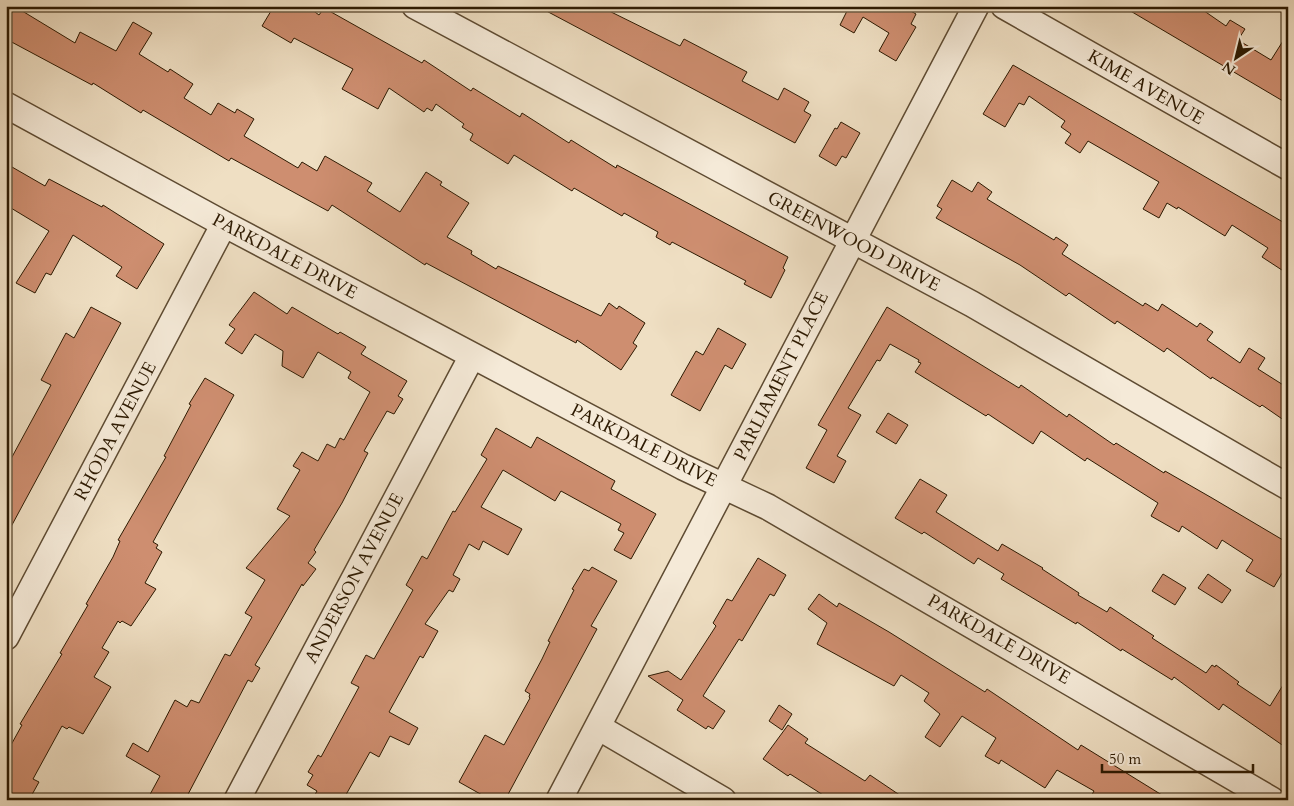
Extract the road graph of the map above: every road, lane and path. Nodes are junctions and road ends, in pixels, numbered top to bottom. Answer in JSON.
{"nodes":[{"id":1,"x":415,"y":6,"type":"edge"},
{"id":2,"x":976,"y":6,"type":"edge"},
{"id":3,"x":1004,"y":6,"type":"edge"},
{"id":4,"x":6,"y":105,"type":"edge"},
{"id":5,"x":1288,"y":167,"type":"edge"},
{"id":6,"x":224,"y":224,"type":"junction"},
{"id":7,"x":852,"y":239,"type":"junction"},
{"id":8,"x":472,"y":356,"type":"junction"},
{"id":9,"x":725,"y":486,"type":"junction"},
{"id":10,"x":1288,"y":487,"type":"edge"},
{"id":11,"x":6,"y":637,"type":"edge"},
{"id":12,"x":598,"y":727,"type":"junction"},
{"id":13,"x":237,"y":800,"type":"edge"},
{"id":14,"x":559,"y":800,"type":"edge"},
{"id":15,"x":723,"y":800,"type":"edge"},
{"id":16,"x":1272,"y":800,"type":"edge"}],
"edges":[{"from":1,"to":7,"type":"street","name":"GREENWOOD DRIVE"},
{"from":2,"to":7,"type":"street","name":"PARLIAMENT PLACE"},
{"from":3,"to":5,"type":"street","name":"KIME AVENUE"},
{"from":4,"to":6,"type":"street","name":"PARKDALE DRIVE"},
{"from":6,"to":8,"type":"street","name":"PARKDALE DRIVE"},
{"from":6,"to":11,"type":"street","name":"RHODA AVENUE"},
{"from":7,"to":9,"type":"street","name":"PARLIAMENT PLACE"},
{"from":7,"to":10,"type":"street","name":"GREENWOOD DRIVE"},
{"from":8,"to":9,"type":"street","name":"PARKDALE DRIVE"},
{"from":8,"to":13,"type":"street","name":"ANDERSON AVENUE"},
{"from":9,"to":12,"type":"street","name":"PARLIAMENT PLACE"},
{"from":9,"to":16,"type":"street","name":"PARKDALE DRIVE"},
{"from":12,"to":14,"type":"street","name":"PARLIAMENT PLACE"},
{"from":12,"to":15,"type":"street"}]}
